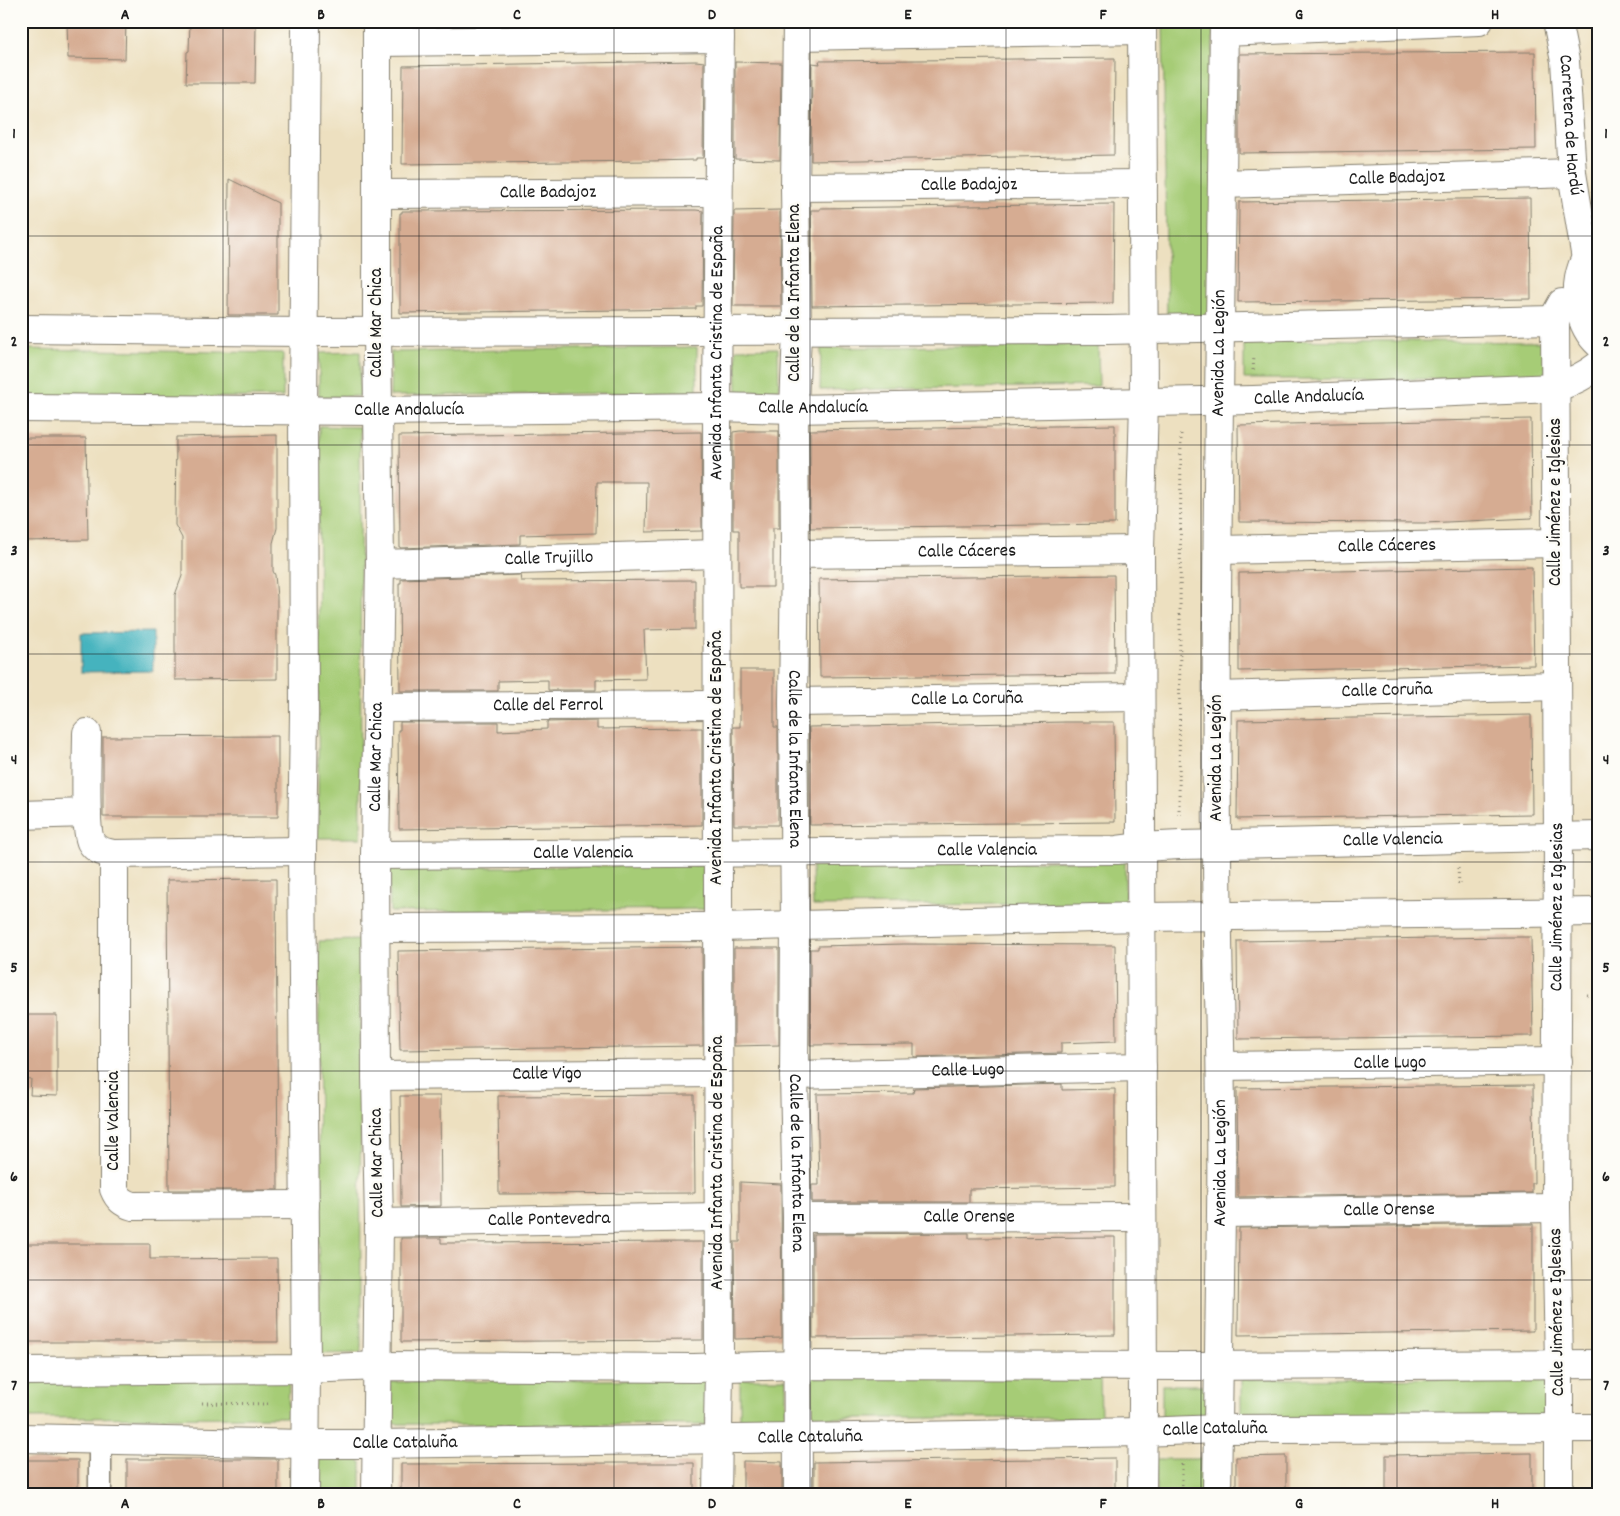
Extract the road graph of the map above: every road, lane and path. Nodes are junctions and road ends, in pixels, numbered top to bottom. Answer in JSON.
{"nodes":[{"id":1,"x":306,"y":21,"type":"edge"},
{"id":2,"x":1479,"y":21,"type":"edge"},
{"id":3,"x":1557,"y":21,"type":"edge"},
{"id":4,"x":1142,"y":26,"type":"edge"},
{"id":5,"x":1224,"y":27,"type":"edge"},
{"id":6,"x":797,"y":29,"type":"edge"},
{"id":7,"x":720,"y":30,"type":"edge"},
{"id":8,"x":377,"y":32,"type":"edge"},
{"id":9,"x":1572,"y":173,"type":"junction"},
{"id":10,"x":1143,"y":184,"type":"junction"},
{"id":11,"x":1222,"y":184,"type":"junction"},
{"id":12,"x":795,"y":187,"type":"junction"},
{"id":13,"x":717,"y":192,"type":"junction"},
{"id":14,"x":378,"y":194,"type":"junction"},
{"id":15,"x":1592,"y":249,"type":"edge"},
{"id":16,"x":1577,"y":292,"type":"junction"},
{"id":17,"x":1555,"y":320,"type":"junction"},
{"id":18,"x":1254,"y":327,"type":"junction"},
{"id":19,"x":1143,"y":328,"type":"junction"},
{"id":20,"x":1220,"y":328,"type":"junction"},
{"id":21,"x":21,"y":330,"type":"edge"},
{"id":22,"x":797,"y":330,"type":"junction"},
{"id":23,"x":718,"y":331,"type":"junction"},
{"id":24,"x":305,"y":332,"type":"junction"},
{"id":25,"x":377,"y":332,"type":"junction"},
{"id":26,"x":1599,"y":344,"type":"edge"},
{"id":27,"x":1599,"y":365,"type":"edge"},
{"id":28,"x":1555,"y":388,"type":"junction"},
{"id":29,"x":1219,"y":400,"type":"junction"},
{"id":30,"x":1253,"y":400,"type":"junction"},
{"id":31,"x":1144,"y":401,"type":"junction"},
{"id":32,"x":1181,"y":401,"type":"junction"},
{"id":33,"x":717,"y":407,"type":"junction"},
{"id":34,"x":21,"y":408,"type":"edge"},
{"id":35,"x":794,"y":408,"type":"junction"},
{"id":36,"x":303,"y":411,"type":"junction"},
{"id":37,"x":378,"y":412,"type":"junction"},
{"id":38,"x":1556,"y":543,"type":"junction"},
{"id":39,"x":1140,"y":550,"type":"junction"},
{"id":40,"x":1218,"y":550,"type":"junction"},
{"id":41,"x":717,"y":554,"type":"junction"},
{"id":42,"x":795,"y":554,"type":"junction"},
{"id":43,"x":380,"y":564,"type":"junction"},
{"id":44,"x":1556,"y":686,"type":"junction"},
{"id":45,"x":1217,"y":696,"type":"junction"},
{"id":46,"x":1140,"y":697,"type":"junction"},
{"id":47,"x":793,"y":702,"type":"junction"},
{"id":48,"x":717,"y":705,"type":"junction"},
{"id":49,"x":378,"y":707,"type":"junction"},
{"id":50,"x":87,"y":734,"type":"dead end"},
{"id":51,"x":87,"y":814,"type":"junction"},
{"id":52,"x":21,"y":815,"type":"edge"},
{"id":53,"x":1599,"y":836,"type":"edge"},
{"id":54,"x":1558,"y":837,"type":"junction"},
{"id":55,"x":1180,"y":846,"type":"junction"},
{"id":56,"x":1217,"y":846,"type":"junction"},
{"id":57,"x":1141,"y":847,"type":"junction"},
{"id":58,"x":302,"y":850,"type":"junction"},
{"id":59,"x":794,"y":851,"type":"junction"},
{"id":60,"x":717,"y":853,"type":"junction"},
{"id":61,"x":114,"y":854,"type":"junction"},
{"id":62,"x":376,"y":855,"type":"junction"},
{"id":63,"x":1557,"y":912,"type":"junction"},
{"id":64,"x":1599,"y":912,"type":"edge"},
{"id":65,"x":1141,"y":917,"type":"junction"},
{"id":66,"x":1218,"y":917,"type":"junction"},
{"id":67,"x":795,"y":925,"type":"junction"},
{"id":68,"x":718,"y":926,"type":"junction"},
{"id":69,"x":376,"y":928,"type":"junction"},
{"id":70,"x":1558,"y":1061,"type":"junction"},
{"id":71,"x":1221,"y":1066,"type":"junction"},
{"id":72,"x":1142,"y":1067,"type":"junction"},
{"id":73,"x":718,"y":1073,"type":"junction"},
{"id":74,"x":794,"y":1075,"type":"junction"},
{"id":75,"x":376,"y":1076,"type":"junction"},
{"id":76,"x":305,"y":1205,"type":"junction"},
{"id":77,"x":1556,"y":1208,"type":"junction"},
{"id":78,"x":1221,"y":1213,"type":"junction"},
{"id":79,"x":719,"y":1217,"type":"junction"},
{"id":80,"x":1142,"y":1217,"type":"junction"},
{"id":81,"x":797,"y":1218,"type":"junction"},
{"id":82,"x":379,"y":1223,"type":"junction"},
{"id":83,"x":1559,"y":1364,"type":"junction"},
{"id":84,"x":1599,"y":1364,"type":"edge"},
{"id":85,"x":797,"y":1365,"type":"junction"},
{"id":86,"x":1142,"y":1365,"type":"junction"},
{"id":87,"x":378,"y":1366,"type":"junction"},
{"id":88,"x":1218,"y":1366,"type":"junction"},
{"id":89,"x":269,"y":1368,"type":"junction"},
{"id":90,"x":719,"y":1368,"type":"junction"},
{"id":91,"x":306,"y":1369,"type":"junction"},
{"id":92,"x":21,"y":1371,"type":"edge"},
{"id":93,"x":1560,"y":1428,"type":"junction"},
{"id":94,"x":1599,"y":1428,"type":"edge"},
{"id":95,"x":1218,"y":1429,"type":"junction"},
{"id":96,"x":1142,"y":1432,"type":"junction"},
{"id":97,"x":21,"y":1438,"type":"edge"},
{"id":98,"x":100,"y":1438,"type":"junction"},
{"id":99,"x":718,"y":1438,"type":"junction"},
{"id":100,"x":799,"y":1438,"type":"junction"},
{"id":101,"x":268,"y":1442,"type":"junction"},
{"id":102,"x":305,"y":1444,"type":"junction"},
{"id":103,"x":375,"y":1444,"type":"junction"},
{"id":104,"x":100,"y":1495,"type":"edge"},
{"id":105,"x":305,"y":1495,"type":"edge"},
{"id":106,"x":376,"y":1495,"type":"edge"},
{"id":107,"x":717,"y":1495,"type":"edge"},
{"id":108,"x":798,"y":1495,"type":"edge"},
{"id":109,"x":1142,"y":1495,"type":"edge"},
{"id":110,"x":1218,"y":1495,"type":"edge"},
{"id":111,"x":1560,"y":1495,"type":"edge"}],
"edges":[{"from":1,"to":24,"type":"street"},
{"from":2,"to":5,"type":"street"},
{"from":3,"to":9,"type":"street","name":"Carretera de Hardú"},
{"from":4,"to":6,"type":"street"},
{"from":4,"to":10,"type":"street"},
{"from":5,"to":11,"type":"street","name":"Avenida La Legión"},
{"from":6,"to":12,"type":"street","name":"Calle de la Infanta Elena"},
{"from":7,"to":8,"type":"street"},
{"from":7,"to":13,"type":"street","name":"Avenida Infanta Cristina de España"},
{"from":8,"to":14,"type":"street","name":"Calle Mar Chica"},
{"from":9,"to":11,"type":"street","name":"Calle Badajoz"},
{"from":9,"to":15,"type":"street","name":"Carretera de Hardú"},
{"from":10,"to":12,"type":"street","name":"Calle Badajoz"},
{"from":10,"to":19,"type":"street"},
{"from":11,"to":20,"type":"street","name":"Avenida La Legión"},
{"from":12,"to":22,"type":"street","name":"Calle de la Infanta Elena"},
{"from":13,"to":14,"type":"street","name":"Calle Badajoz"},
{"from":13,"to":23,"type":"street","name":"Avenida Infanta Cristina de España"},
{"from":14,"to":25,"type":"street","name":"Calle Mar Chica"},
{"from":15,"to":16,"type":"street"},
{"from":16,"to":17,"type":"street"},
{"from":16,"to":26,"type":"street"},
{"from":17,"to":18,"type":"street"},
{"from":17,"to":28,"type":"street","name":"Calle Jiménez e Iglesias"},
{"from":18,"to":20,"type":"street"},
{"from":18,"to":30,"type":"path"},
{"from":19,"to":20,"type":"street"},
{"from":19,"to":22,"type":"street"},
{"from":19,"to":31,"type":"street"},
{"from":20,"to":29,"type":"street","name":"Avenida La Legión"},
{"from":21,"to":24,"type":"street"},
{"from":22,"to":23,"type":"street"},
{"from":22,"to":35,"type":"street","name":"Calle de la Infanta Elena"},
{"from":23,"to":25,"type":"street"},
{"from":23,"to":33,"type":"street","name":"Avenida Infanta Cristina de España"},
{"from":24,"to":25,"type":"street"},
{"from":24,"to":36,"type":"street"},
{"from":25,"to":37,"type":"street","name":"Calle Mar Chica"},
{"from":27,"to":28,"type":"street","name":"Calle Andalucía"},
{"from":28,"to":30,"type":"street","name":"Calle Andalucía"},
{"from":28,"to":38,"type":"street","name":"Calle Jiménez e Iglesias"},
{"from":29,"to":30,"type":"street","name":"Calle Andalucía"},
{"from":29,"to":32,"type":"street","name":"Calle Andalucía"},
{"from":29,"to":40,"type":"street","name":"Avenida La Legión"},
{"from":31,"to":32,"type":"street","name":"Calle Andalucía"},
{"from":31,"to":35,"type":"street","name":"Calle Andalucía"},
{"from":31,"to":39,"type":"street"},
{"from":32,"to":55,"type":"path"},
{"from":33,"to":35,"type":"street","name":"Calle Andalucía"},
{"from":33,"to":37,"type":"street","name":"Calle Andalucía"},
{"from":33,"to":41,"type":"street","name":"Avenida Infanta Cristina de España"},
{"from":34,"to":36,"type":"street","name":"Calle Andalucía"},
{"from":35,"to":42,"type":"street","name":"Calle de la Infanta Elena"},
{"from":36,"to":37,"type":"street","name":"Calle Andalucía"},
{"from":36,"to":58,"type":"street"},
{"from":37,"to":43,"type":"street","name":"Calle Mar Chica"},
{"from":38,"to":40,"type":"street","name":"Calle Cáceres"},
{"from":38,"to":44,"type":"street","name":"Calle Jiménez e Iglesias"},
{"from":39,"to":42,"type":"street","name":"Calle Cáceres"},
{"from":39,"to":46,"type":"street"},
{"from":40,"to":45,"type":"street","name":"Avenida La Legión"},
{"from":41,"to":43,"type":"street","name":"Calle Trujillo"},
{"from":41,"to":48,"type":"street","name":"Avenida Infanta Cristina de España"},
{"from":42,"to":47,"type":"street","name":"Calle de la Infanta Elena"},
{"from":43,"to":49,"type":"street","name":"Calle Mar Chica"},
{"from":44,"to":45,"type":"street","name":"Calle Coruña"},
{"from":44,"to":54,"type":"street","name":"Calle Jiménez e Iglesias"},
{"from":45,"to":56,"type":"street","name":"Avenida La Legión"},
{"from":46,"to":47,"type":"street","name":"Calle La Coruña"},
{"from":46,"to":57,"type":"street"},
{"from":47,"to":59,"type":"street","name":"Calle de la Infanta Elena"},
{"from":48,"to":49,"type":"street","name":"Calle del Ferrol"},
{"from":48,"to":60,"type":"street","name":"Avenida Infanta Cristina de España"},
{"from":49,"to":62,"type":"street","name":"Calle Mar Chica"},
{"from":50,"to":51,"type":"street"},
{"from":51,"to":52,"type":"street"},
{"from":51,"to":61,"type":"street"},
{"from":53,"to":54,"type":"street","name":"Calle Valencia"},
{"from":54,"to":56,"type":"street","name":"Calle Valencia"},
{"from":54,"to":63,"type":"street","name":"Calle Jiménez e Iglesias"},
{"from":55,"to":56,"type":"street","name":"Calle Valencia"},
{"from":55,"to":57,"type":"street","name":"Calle Valencia"},
{"from":56,"to":66,"type":"street","name":"Avenida La Legión"},
{"from":57,"to":59,"type":"street","name":"Calle Valencia"},
{"from":57,"to":65,"type":"street"},
{"from":58,"to":61,"type":"street"},
{"from":58,"to":76,"type":"street"},
{"from":59,"to":60,"type":"street","name":"Calle Valencia"},
{"from":59,"to":67,"type":"street","name":"Calle de la Infanta Elena"},
{"from":60,"to":62,"type":"street","name":"Calle Valencia"},
{"from":60,"to":68,"type":"street","name":"Avenida Infanta Cristina de España"},
{"from":61,"to":76,"type":"street","name":"Calle Valencia"},
{"from":62,"to":69,"type":"street","name":"Calle Mar Chica"},
{"from":63,"to":64,"type":"street"},
{"from":63,"to":66,"type":"street"},
{"from":63,"to":70,"type":"street","name":"Calle Jiménez e Iglesias"},
{"from":65,"to":66,"type":"street"},
{"from":65,"to":67,"type":"street"},
{"from":65,"to":72,"type":"street"},
{"from":66,"to":71,"type":"street","name":"Avenida La Legión"},
{"from":67,"to":68,"type":"street"},
{"from":67,"to":74,"type":"street","name":"Calle de la Infanta Elena"},
{"from":68,"to":69,"type":"street"},
{"from":68,"to":73,"type":"street","name":"Avenida Infanta Cristina de España"},
{"from":69,"to":75,"type":"street","name":"Calle Mar Chica"},
{"from":70,"to":71,"type":"street","name":"Calle Lugo"},
{"from":70,"to":77,"type":"street","name":"Calle Jiménez e Iglesias"},
{"from":71,"to":78,"type":"street","name":"Avenida La Legión"},
{"from":72,"to":74,"type":"street","name":"Calle Lugo"},
{"from":72,"to":80,"type":"street"},
{"from":73,"to":75,"type":"street","name":"Calle Vigo"},
{"from":73,"to":79,"type":"street","name":"Avenida Infanta Cristina de España"},
{"from":74,"to":81,"type":"street","name":"Calle de la Infanta Elena"},
{"from":75,"to":82,"type":"street","name":"Calle Mar Chica"},
{"from":76,"to":91,"type":"street"},
{"from":77,"to":78,"type":"street","name":"Calle Orense"},
{"from":77,"to":83,"type":"street","name":"Calle Jiménez e Iglesias"},
{"from":78,"to":88,"type":"street","name":"Avenida La Legión"},
{"from":79,"to":82,"type":"street","name":"Calle Pontevedra"},
{"from":79,"to":90,"type":"street","name":"Avenida Infanta Cristina de España"},
{"from":80,"to":81,"type":"street","name":"Calle Orense"},
{"from":80,"to":86,"type":"street"},
{"from":81,"to":85,"type":"street","name":"Calle de la Infanta Elena"},
{"from":82,"to":87,"type":"street","name":"Calle Mar Chica"},
{"from":83,"to":84,"type":"street"},
{"from":83,"to":88,"type":"street"},
{"from":83,"to":93,"type":"street","name":"Calle Jiménez e Iglesias"},
{"from":85,"to":86,"type":"street"},
{"from":85,"to":90,"type":"street"},
{"from":85,"to":100,"type":"street","name":"Calle de la Infanta Elena"},
{"from":86,"to":88,"type":"street"},
{"from":86,"to":96,"type":"street"},
{"from":87,"to":90,"type":"street"},
{"from":87,"to":91,"type":"street"},
{"from":87,"to":103,"type":"street","name":"Calle Mar Chica"},
{"from":88,"to":95,"type":"street","name":"Avenida La Legión"},
{"from":89,"to":91,"type":"street"},
{"from":89,"to":92,"type":"street"},
{"from":89,"to":101,"type":"path"},
{"from":90,"to":99,"type":"street","name":"Avenida Infanta Cristina de España"},
{"from":91,"to":102,"type":"street"},
{"from":93,"to":94,"type":"street","name":"Calle Cataluña"},
{"from":93,"to":95,"type":"street","name":"Calle Cataluña"},
{"from":93,"to":111,"type":"street","name":"Calle Jiménez e Iglesias"},
{"from":95,"to":96,"type":"street","name":"Calle Cataluña"},
{"from":95,"to":110,"type":"street","name":"Avenida La Legión"},
{"from":96,"to":100,"type":"street","name":"Calle Cataluña"},
{"from":96,"to":109,"type":"street"},
{"from":97,"to":98,"type":"street","name":"Calle Cataluña"},
{"from":98,"to":101,"type":"street","name":"Calle Cataluña"},
{"from":98,"to":104,"type":"street"},
{"from":99,"to":100,"type":"street","name":"Calle Cataluña"},
{"from":99,"to":103,"type":"street","name":"Calle Cataluña"},
{"from":99,"to":107,"type":"street","name":"Avenida Infanta Cristina de España"},
{"from":100,"to":108,"type":"street","name":"Calle de la Infanta Elena"},
{"from":101,"to":102,"type":"street","name":"Calle Cataluña"},
{"from":102,"to":103,"type":"street","name":"Calle Cataluña"},
{"from":102,"to":105,"type":"street"},
{"from":103,"to":106,"type":"street","name":"Calle Mar Chica"}]}
